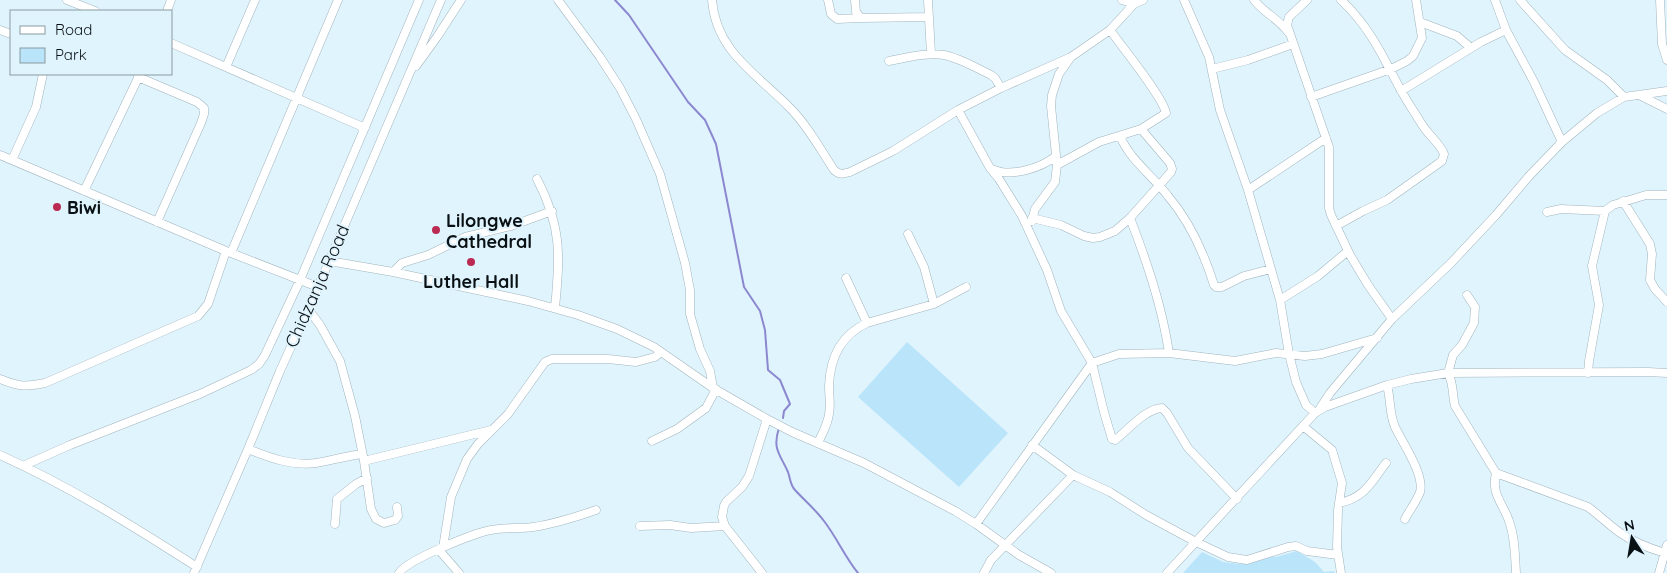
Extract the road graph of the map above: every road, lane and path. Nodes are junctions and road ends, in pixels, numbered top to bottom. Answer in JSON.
{"nodes":[{"id":1,"x":68,"y":0,"type":"edge"},
{"id":2,"x":255,"y":0,"type":"edge"},
{"id":3,"x":338,"y":0,"type":"edge"},
{"id":4,"x":419,"y":0,"type":"edge"},
{"id":5,"x":441,"y":0,"type":"edge"},
{"id":6,"x":461,"y":0,"type":"edge"},
{"id":7,"x":558,"y":0,"type":"edge"},
{"id":8,"x":712,"y":0,"type":"edge"},
{"id":9,"x":828,"y":0,"type":"edge"},
{"id":10,"x":855,"y":0,"type":"edge"},
{"id":11,"x":928,"y":0,"type":"edge"},
{"id":12,"x":1122,"y":0,"type":"edge"},
{"id":13,"x":1143,"y":0,"type":"edge"},
{"id":14,"x":1184,"y":0,"type":"edge"},
{"id":15,"x":1254,"y":0,"type":"edge"},
{"id":16,"x":1307,"y":0,"type":"edge"},
{"id":17,"x":1341,"y":0,"type":"edge"},
{"id":18,"x":1416,"y":0,"type":"edge"},
{"id":19,"x":1495,"y":0,"type":"edge"},
{"id":20,"x":1520,"y":0,"type":"edge"},
{"id":21,"x":1660,"y":0,"type":"edge"},
{"id":22,"x":87,"y":4,"type":"edge"},
{"id":23,"x":1134,"y":4,"type":"junction"},
{"id":24,"x":929,"y":17,"type":"junction"},
{"id":25,"x":861,"y":18,"type":"junction"},
{"id":26,"x":1420,"y":22,"type":"junction"},
{"id":27,"x":1110,"y":30,"type":"junction"},
{"id":28,"x":1506,"y":30,"type":"junction"},
{"id":29,"x":1289,"y":34,"type":"junction"},
{"id":30,"x":172,"y":43,"type":"edge"},
{"id":31,"x":1293,"y":44,"type":"junction"},
{"id":32,"x":1471,"y":48,"type":"junction"},
{"id":33,"x":931,"y":54,"type":"junction"},
{"id":34,"x":1071,"y":56,"type":"junction"},
{"id":35,"x":1667,"y":60,"type":"edge"},
{"id":36,"x":889,"y":61,"type":"dead end"},
{"id":37,"x":226,"y":67,"type":"junction"},
{"id":38,"x":1212,"y":69,"type":"junction"},
{"id":39,"x":1390,"y":69,"type":"junction"},
{"id":40,"x":43,"y":75,"type":"edge"},
{"id":41,"x":139,"y":75,"type":"edge"},
{"id":42,"x":408,"y":77,"type":"junction"},
{"id":43,"x":1001,"y":88,"type":"junction"},
{"id":44,"x":1401,"y":91,"type":"junction"},
{"id":45,"x":1667,"y":91,"type":"edge"},
{"id":46,"x":1639,"y":95,"type":"junction"},
{"id":47,"x":1311,"y":97,"type":"junction"},
{"id":48,"x":296,"y":98,"type":"junction"},
{"id":49,"x":1624,"y":98,"type":"junction"},
{"id":50,"x":1667,"y":109,"type":"edge"},
{"id":51,"x":958,"y":110,"type":"junction"},
{"id":52,"x":365,"y":128,"type":"junction"},
{"id":53,"x":1141,"y":129,"type":"junction"},
{"id":54,"x":1120,"y":136,"type":"junction"},
{"id":55,"x":1326,"y":138,"type":"junction"},
{"id":56,"x":1562,"y":142,"type":"junction"},
{"id":57,"x":0,"y":155,"type":"edge"},
{"id":58,"x":1056,"y":156,"type":"junction"},
{"id":59,"x":12,"y":160,"type":"junction"},
{"id":60,"x":1057,"y":165,"type":"junction"},
{"id":61,"x":990,"y":168,"type":"junction"},
{"id":62,"x":537,"y":179,"type":"dead end"},
{"id":63,"x":1159,"y":186,"type":"junction"},
{"id":64,"x":1248,"y":190,"type":"junction"},
{"id":65,"x":84,"y":191,"type":"junction"},
{"id":66,"x":1667,"y":195,"type":"edge"},
{"id":67,"x":1623,"y":201,"type":"junction"},
{"id":68,"x":552,"y":211,"type":"junction"},
{"id":69,"x":1606,"y":211,"type":"junction"},
{"id":70,"x":1547,"y":212,"type":"dead end"},
{"id":71,"x":1032,"y":218,"type":"junction"},
{"id":72,"x":1130,"y":218,"type":"junction"},
{"id":73,"x":157,"y":222,"type":"junction"},
{"id":74,"x":1336,"y":226,"type":"junction"},
{"id":75,"x":1030,"y":233,"type":"junction"},
{"id":76,"x":908,"y":234,"type":"dead end"},
{"id":77,"x":1348,"y":251,"type":"junction"},
{"id":78,"x":229,"y":252,"type":"junction"},
{"id":79,"x":329,"y":261,"type":"junction"},
{"id":80,"x":1271,"y":269,"type":"junction"},
{"id":81,"x":392,"y":272,"type":"junction"},
{"id":82,"x":846,"y":278,"type":"dead end"},
{"id":83,"x":300,"y":280,"type":"junction"},
{"id":84,"x":318,"y":287,"type":"junction"},
{"id":85,"x":966,"y":287,"type":"dead end"},
{"id":86,"x":1467,"y":295,"type":"dead end"},
{"id":87,"x":1280,"y":300,"type":"junction"},
{"id":88,"x":1667,"y":302,"type":"edge"},
{"id":89,"x":934,"y":304,"type":"junction"},
{"id":90,"x":555,"y":308,"type":"junction"},
{"id":91,"x":308,"y":309,"type":"junction"},
{"id":92,"x":1392,"y":319,"type":"junction"},
{"id":93,"x":867,"y":323,"type":"junction"},
{"id":94,"x":1377,"y":338,"type":"junction"},
{"id":95,"x":660,"y":352,"type":"junction"},
{"id":96,"x":1169,"y":353,"type":"junction"},
{"id":97,"x":1289,"y":354,"type":"junction"},
{"id":98,"x":1092,"y":363,"type":"junction"},
{"id":99,"x":1588,"y":373,"type":"junction"},
{"id":100,"x":1667,"y":373,"type":"edge"},
{"id":101,"x":1448,"y":374,"type":"junction"},
{"id":102,"x":0,"y":379,"type":"edge"},
{"id":103,"x":1387,"y":385,"type":"junction"},
{"id":104,"x":714,"y":389,"type":"junction"},
{"id":105,"x":1317,"y":412,"type":"junction"},
{"id":106,"x":767,"y":419,"type":"junction"},
{"id":107,"x":1303,"y":426,"type":"junction"},
{"id":108,"x":491,"y":430,"type":"junction"},
{"id":109,"x":652,"y":441,"type":"dead end"},
{"id":110,"x":818,"y":443,"type":"junction"},
{"id":111,"x":1032,"y":445,"type":"junction"},
{"id":112,"x":248,"y":449,"type":"junction"},
{"id":113,"x":1,"y":457,"type":"edge"},
{"id":114,"x":363,"y":457,"type":"junction"},
{"id":115,"x":1386,"y":462,"type":"dead end"},
{"id":116,"x":24,"y":466,"type":"junction"},
{"id":117,"x":1496,"y":473,"type":"junction"},
{"id":118,"x":1073,"y":475,"type":"junction"},
{"id":119,"x":367,"y":478,"type":"junction"},
{"id":120,"x":1236,"y":499,"type":"junction"},
{"id":121,"x":1339,"y":503,"type":"junction"},
{"id":122,"x":397,"y":507,"type":"dead end"},
{"id":123,"x":596,"y":510,"type":"dead end"},
{"id":124,"x":1405,"y":519,"type":"dead end"},
{"id":125,"x":335,"y":524,"type":"dead end"},
{"id":126,"x":976,"y":524,"type":"junction"},
{"id":127,"x":640,"y":526,"type":"dead end"},
{"id":128,"x":725,"y":526,"type":"junction"},
{"id":129,"x":1196,"y":542,"type":"junction"},
{"id":130,"x":1007,"y":546,"type":"junction"},
{"id":131,"x":441,"y":549,"type":"junction"},
{"id":132,"x":1666,"y":549,"type":"edge"},
{"id":133,"x":1338,"y":555,"type":"junction"},
{"id":134,"x":196,"y":570,"type":"edge"},
{"id":135,"x":399,"y":573,"type":"edge"},
{"id":136,"x":459,"y":573,"type":"edge"},
{"id":137,"x":762,"y":573,"type":"edge"},
{"id":138,"x":984,"y":573,"type":"edge"},
{"id":139,"x":1052,"y":573,"type":"edge"},
{"id":140,"x":1167,"y":573,"type":"edge"},
{"id":141,"x":1341,"y":573,"type":"edge"},
{"id":142,"x":1516,"y":573,"type":"edge"},
{"id":143,"x":1659,"y":573,"type":"edge"}],
"edges":[{"from":1,"to":22,"type":"street"},
{"from":2,"to":37,"type":"street"},
{"from":3,"to":48,"type":"street"},
{"from":4,"to":52,"type":"street"},
{"from":5,"to":42,"type":"street","name":"Chidzanja Road"},
{"from":6,"to":42,"type":"street"},
{"from":7,"to":104,"type":"street"},
{"from":8,"to":51,"type":"street"},
{"from":9,"to":25,"type":"street"},
{"from":10,"to":25,"type":"street"},
{"from":11,"to":24,"type":"street"},
{"from":12,"to":23,"type":"street"},
{"from":13,"to":23,"type":"street"},
{"from":14,"to":38,"type":"street"},
{"from":15,"to":29,"type":"street"},
{"from":16,"to":29,"type":"street"},
{"from":17,"to":39,"type":"street"},
{"from":18,"to":26,"type":"street"},
{"from":19,"to":28,"type":"street"},
{"from":20,"to":49,"type":"street"},
{"from":21,"to":35,"type":"street"},
{"from":23,"to":27,"type":"street"},
{"from":24,"to":25,"type":"street"},
{"from":24,"to":33,"type":"street"},
{"from":26,"to":32,"type":"street"},
{"from":26,"to":39,"type":"street"},
{"from":27,"to":34,"type":"street"},
{"from":27,"to":53,"type":"street"},
{"from":28,"to":32,"type":"street"},
{"from":28,"to":56,"type":"street"},
{"from":29,"to":31,"type":"street"},
{"from":30,"to":37,"type":"street"},
{"from":31,"to":38,"type":"street"},
{"from":31,"to":47,"type":"street"},
{"from":32,"to":44,"type":"street"},
{"from":33,"to":36,"type":"street"},
{"from":33,"to":43,"type":"street"},
{"from":34,"to":43,"type":"street"},
{"from":34,"to":58,"type":"street"},
{"from":37,"to":48,"type":"street"},
{"from":38,"to":64,"type":"street"},
{"from":39,"to":44,"type":"street"},
{"from":39,"to":47,"type":"street"},
{"from":40,"to":59,"type":"street"},
{"from":41,"to":65,"type":"street"},
{"from":41,"to":73,"type":"street"},
{"from":42,"to":79,"type":"street","name":"Chidzanja Road"},
{"from":43,"to":51,"type":"street"},
{"from":44,"to":74,"type":"street"},
{"from":45,"to":46,"type":"street"},
{"from":46,"to":49,"type":"street"},
{"from":46,"to":50,"type":"street"},
{"from":47,"to":55,"type":"street"},
{"from":48,"to":52,"type":"street"},
{"from":48,"to":78,"type":"street"},
{"from":49,"to":56,"type":"street"},
{"from":51,"to":61,"type":"street"},
{"from":52,"to":83,"type":"street"},
{"from":53,"to":54,"type":"street"},
{"from":53,"to":63,"type":"street"},
{"from":54,"to":60,"type":"street"},
{"from":54,"to":63,"type":"street"},
{"from":55,"to":64,"type":"street"},
{"from":55,"to":74,"type":"street"},
{"from":56,"to":92,"type":"street"},
{"from":57,"to":59,"type":"street"},
{"from":58,"to":60,"type":"street"},
{"from":58,"to":61,"type":"street"},
{"from":59,"to":65,"type":"street"},
{"from":60,"to":71,"type":"street"},
{"from":61,"to":75,"type":"street"},
{"from":62,"to":68,"type":"street"},
{"from":63,"to":72,"type":"street"},
{"from":63,"to":80,"type":"street"},
{"from":64,"to":80,"type":"street"},
{"from":65,"to":73,"type":"street"},
{"from":66,"to":67,"type":"street"},
{"from":67,"to":69,"type":"street"},
{"from":67,"to":88,"type":"street"},
{"from":68,"to":81,"type":"street"},
{"from":68,"to":90,"type":"street"},
{"from":69,"to":70,"type":"street"},
{"from":69,"to":99,"type":"street"},
{"from":71,"to":72,"type":"street"},
{"from":71,"to":75,"type":"street"},
{"from":72,"to":96,"type":"street"},
{"from":73,"to":78,"type":"street"},
{"from":74,"to":77,"type":"street"},
{"from":75,"to":98,"type":"street"},
{"from":76,"to":89,"type":"street"},
{"from":77,"to":87,"type":"street"},
{"from":77,"to":92,"type":"street"},
{"from":78,"to":83,"type":"street"},
{"from":78,"to":102,"type":"street"},
{"from":79,"to":81,"type":"street"},
{"from":79,"to":84,"type":"street","name":"Chidzanja Road"},
{"from":80,"to":87,"type":"street"},
{"from":81,"to":90,"type":"street"},
{"from":82,"to":93,"type":"street"},
{"from":83,"to":84,"type":"street"},
{"from":83,"to":116,"type":"street"},
{"from":84,"to":91,"type":"street","name":"Chidzanja Road"},
{"from":85,"to":89,"type":"street"},
{"from":86,"to":101,"type":"street"},
{"from":87,"to":97,"type":"street"},
{"from":89,"to":93,"type":"street"},
{"from":90,"to":95,"type":"street"},
{"from":91,"to":112,"type":"street","name":"Chidzanja Road"},
{"from":91,"to":114,"type":"street"},
{"from":92,"to":94,"type":"street"},
{"from":93,"to":110,"type":"street"},
{"from":94,"to":97,"type":"street"},
{"from":94,"to":105,"type":"street"},
{"from":95,"to":104,"type":"street"},
{"from":95,"to":108,"type":"street"},
{"from":96,"to":97,"type":"street"},
{"from":96,"to":98,"type":"street"},
{"from":97,"to":105,"type":"street"},
{"from":98,"to":111,"type":"street"},
{"from":98,"to":120,"type":"street"},
{"from":99,"to":100,"type":"street"},
{"from":99,"to":101,"type":"street"},
{"from":101,"to":103,"type":"street"},
{"from":101,"to":117,"type":"street"},
{"from":103,"to":105,"type":"street"},
{"from":103,"to":124,"type":"street"},
{"from":104,"to":106,"type":"street"},
{"from":104,"to":109,"type":"street"},
{"from":105,"to":107,"type":"street"},
{"from":106,"to":110,"type":"street"},
{"from":106,"to":128,"type":"street"},
{"from":107,"to":120,"type":"street"},
{"from":107,"to":121,"type":"street"},
{"from":108,"to":114,"type":"street"},
{"from":108,"to":131,"type":"street"},
{"from":110,"to":126,"type":"street"},
{"from":111,"to":118,"type":"street"},
{"from":111,"to":126,"type":"street"},
{"from":112,"to":114,"type":"street"},
{"from":112,"to":134,"type":"street","name":"Chidzanja Road"},
{"from":113,"to":116,"type":"street"},
{"from":114,"to":119,"type":"street"},
{"from":115,"to":121,"type":"street"},
{"from":116,"to":134,"type":"street"},
{"from":117,"to":132,"type":"street"},
{"from":117,"to":142,"type":"street"},
{"from":118,"to":129,"type":"street"},
{"from":118,"to":130,"type":"street"},
{"from":119,"to":122,"type":"street"},
{"from":119,"to":125,"type":"street"},
{"from":120,"to":129,"type":"street"},
{"from":121,"to":133,"type":"street"},
{"from":123,"to":131,"type":"street"},
{"from":126,"to":130,"type":"street"},
{"from":127,"to":128,"type":"street"},
{"from":128,"to":137,"type":"street"},
{"from":129,"to":133,"type":"street"},
{"from":129,"to":140,"type":"street"},
{"from":130,"to":138,"type":"street"},
{"from":130,"to":139,"type":"street"},
{"from":131,"to":135,"type":"street"},
{"from":131,"to":136,"type":"street"},
{"from":132,"to":143,"type":"street"},
{"from":133,"to":141,"type":"street"}]}
